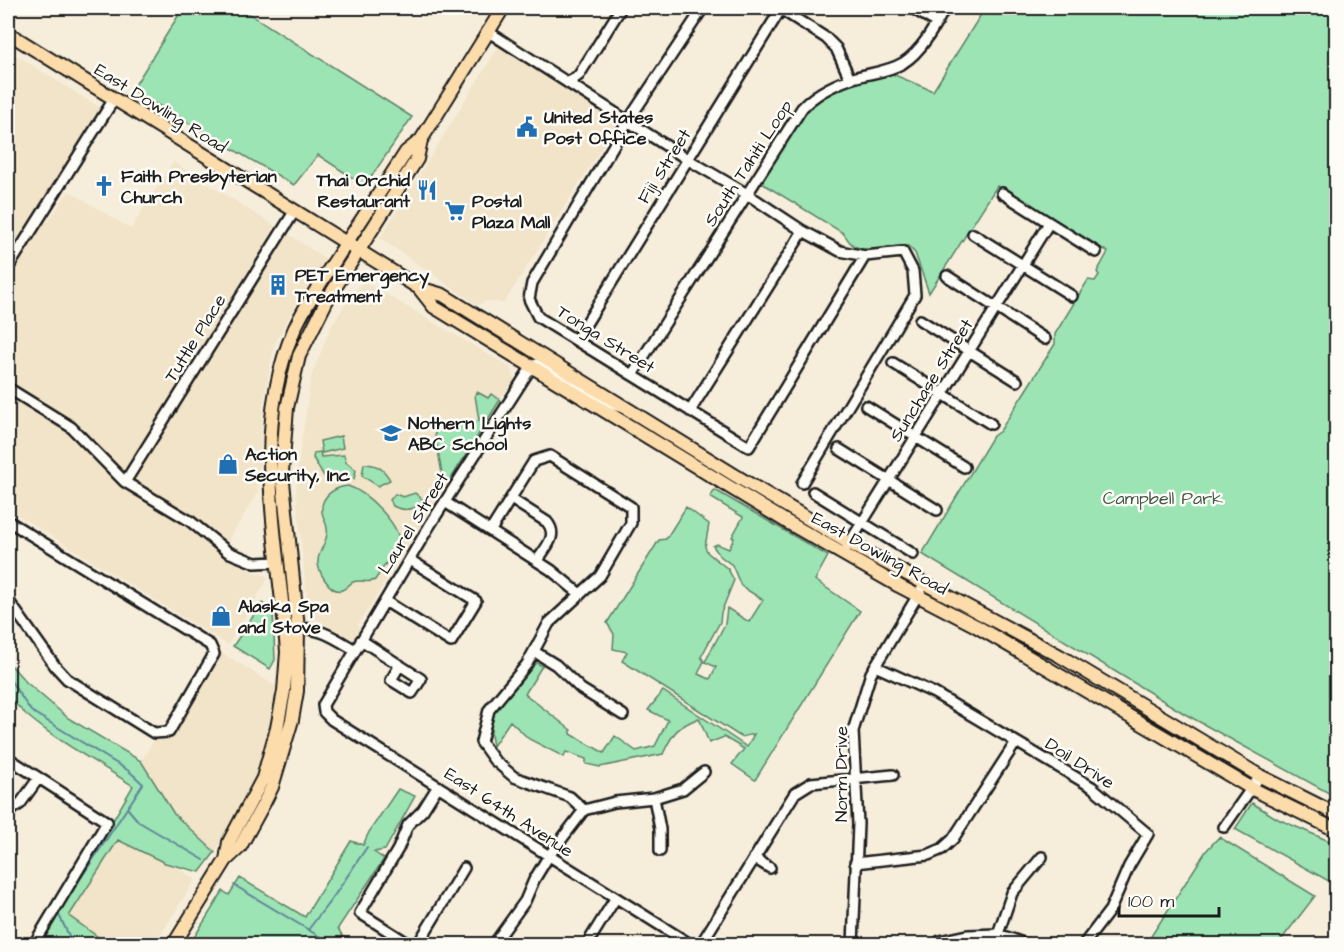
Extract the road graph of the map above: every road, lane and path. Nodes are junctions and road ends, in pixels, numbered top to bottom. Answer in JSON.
{"nodes":[{"id":1,"x":11,"y":8,"type":"edge"},
{"id":2,"x":503,"y":8,"type":"edge"},
{"id":3,"x":621,"y":8,"type":"edge"},
{"id":4,"x":703,"y":8,"type":"edge"},
{"id":5,"x":780,"y":8,"type":"edge"},
{"id":6,"x":912,"y":8,"type":"edge"},
{"id":7,"x":945,"y":8,"type":"edge"},
{"id":8,"x":8,"y":11,"type":"edge"},
{"id":9,"x":937,"y":23,"type":"junction"},
{"id":10,"x":487,"y":32,"type":"junction"},
{"id":11,"x":8,"y":33,"type":"edge"},
{"id":12,"x":850,"y":79,"type":"junction"},
{"id":13,"x":568,"y":83,"type":"junction"},
{"id":14,"x":114,"y":99,"type":"junction"},
{"id":15,"x":628,"y":121,"type":"junction"},
{"id":16,"x":421,"y":140,"type":"junction"},
{"id":17,"x":687,"y":159,"type":"junction"},
{"id":18,"x":747,"y":194,"type":"junction"},
{"id":19,"x":1002,"y":194,"type":"dead end"},
{"id":20,"x":294,"y":212,"type":"junction"},
{"id":21,"x":1049,"y":223,"type":"junction"},
{"id":22,"x":803,"y":231,"type":"junction"},
{"id":23,"x":973,"y":234,"type":"dead end"},
{"id":24,"x":346,"y":243,"type":"junction"},
{"id":25,"x":359,"y":250,"type":"junction"},
{"id":26,"x":1096,"y":252,"type":"dead end"},
{"id":27,"x":865,"y":256,"type":"junction"},
{"id":28,"x":1022,"y":265,"type":"junction"},
{"id":29,"x":8,"y":268,"type":"edge"},
{"id":30,"x":946,"y":276,"type":"dead end"},
{"id":31,"x":419,"y":288,"type":"junction"},
{"id":32,"x":1072,"y":296,"type":"dead end"},
{"id":33,"x":996,"y":308,"type":"junction"},
{"id":34,"x":920,"y":320,"type":"dead end"},
{"id":35,"x":1044,"y":339,"type":"dead end"},
{"id":36,"x":576,"y":340,"type":"junction"},
{"id":37,"x":968,"y":351,"type":"junction"},
{"id":38,"x":893,"y":363,"type":"dead end"},
{"id":39,"x":532,"y":366,"type":"junction"},
{"id":40,"x":632,"y":375,"type":"junction"},
{"id":41,"x":1017,"y":381,"type":"dead end"},
{"id":42,"x":8,"y":388,"type":"edge"},
{"id":43,"x":942,"y":394,"type":"junction"},
{"id":44,"x":866,"y":406,"type":"dead end"},
{"id":45,"x":625,"y":408,"type":"junction"},
{"id":46,"x":690,"y":411,"type":"junction"},
{"id":47,"x":991,"y":424,"type":"dead end"},
{"id":48,"x":915,"y":437,"type":"junction"},
{"id":49,"x":839,"y":449,"type":"dead end"},
{"id":50,"x":964,"y":467,"type":"dead end"},
{"id":51,"x":888,"y":481,"type":"junction"},
{"id":52,"x":124,"y":482,"type":"junction"},
{"id":53,"x":802,"y":483,"type":"dead end"},
{"id":54,"x":813,"y":492,"type":"dead end"},
{"id":55,"x":511,"y":499,"type":"junction"},
{"id":56,"x":445,"y":502,"type":"junction"},
{"id":57,"x":937,"y":510,"type":"dead end"},
{"id":58,"x":861,"y":522,"type":"junction"},
{"id":59,"x":10,"y":523,"type":"edge"},
{"id":60,"x":491,"y":530,"type":"junction"},
{"id":61,"x":8,"y":535,"type":"edge"},
{"id":62,"x":846,"y":548,"type":"junction"},
{"id":63,"x":913,"y":554,"type":"dead end"},
{"id":64,"x":410,"y":560,"type":"junction"},
{"id":65,"x":537,"y":561,"type":"junction"},
{"id":66,"x":278,"y":562,"type":"junction"},
{"id":67,"x":293,"y":590,"type":"junction"},
{"id":68,"x":921,"y":591,"type":"junction"},
{"id":69,"x":580,"y":594,"type":"junction"},
{"id":70,"x":8,"y":600,"type":"edge"},
{"id":71,"x":385,"y":601,"type":"junction"},
{"id":72,"x":291,"y":628,"type":"junction"},
{"id":73,"x":362,"y":640,"type":"junction"},
{"id":74,"x":356,"y":650,"type":"junction"},
{"id":75,"x":535,"y":652,"type":"junction"},
{"id":76,"x":400,"y":665,"type":"dead end"},
{"id":77,"x":875,"y":666,"type":"junction"},
{"id":78,"x":326,"y":700,"type":"joint"},
{"id":79,"x":622,"y":715,"type":"dead end"},
{"id":80,"x":1016,"y":742,"type":"junction"},
{"id":81,"x":8,"y":758,"type":"edge"},
{"id":82,"x":704,"y":772,"type":"dead end"},
{"id":83,"x":893,"y":775,"type":"dead end"},
{"id":84,"x":1260,"y":776,"type":"junction"},
{"id":85,"x":856,"y":778,"type":"junction"},
{"id":86,"x":38,"y":779,"type":"junction"},
{"id":87,"x":438,"y":786,"type":"junction"},
{"id":88,"x":1251,"y":788,"type":"junction"},
{"id":89,"x":256,"y":792,"type":"junction"},
{"id":90,"x":654,"y":798,"type":"junction"},
{"id":91,"x":584,"y":810,"type":"junction"},
{"id":92,"x":8,"y":812,"type":"edge"},
{"id":93,"x":1336,"y":814,"type":"edge"},
{"id":94,"x":1224,"y":827,"type":"dead end"},
{"id":95,"x":1336,"y":830,"type":"edge"},
{"id":96,"x":250,"y":831,"type":"junction"},
{"id":97,"x":660,"y":851,"type":"dead end"},
{"id":98,"x":548,"y":856,"type":"junction"},
{"id":99,"x":1042,"y":857,"type":"dead end"},
{"id":100,"x":754,"y":858,"type":"junction"},
{"id":101,"x":226,"y":860,"type":"junction"},
{"id":102,"x":855,"y":863,"type":"junction"},
{"id":103,"x":464,"y":868,"type":"dead end"},
{"id":104,"x":770,"y":868,"type":"dead end"},
{"id":105,"x":615,"y":899,"type":"junction"},
{"id":106,"x":998,"y":934,"type":"junction"},
{"id":107,"x":174,"y":944,"type":"edge"},
{"id":108,"x":589,"y":944,"type":"edge"},
{"id":109,"x":34,"y":945,"type":"edge"},
{"id":110,"x":409,"y":945,"type":"edge"},
{"id":111,"x":418,"y":945,"type":"edge"},
{"id":112,"x":494,"y":945,"type":"edge"},
{"id":113,"x":690,"y":945,"type":"edge"},
{"id":114,"x":701,"y":945,"type":"edge"},
{"id":115,"x":853,"y":945,"type":"edge"},
{"id":116,"x":940,"y":945,"type":"edge"},
{"id":117,"x":1026,"y":945,"type":"edge"},
{"id":118,"x":1084,"y":945,"type":"edge"}],
"edges":[{"from":1,"to":8,"type":"street"},
{"from":2,"to":10,"type":"main road"},
{"from":3,"to":13,"type":"street"},
{"from":4,"to":15,"type":"street","name":"Tonga Street"},
{"from":5,"to":12,"type":"street"},
{"from":5,"to":17,"type":"street","name":"Fiji Street"},
{"from":6,"to":9,"type":"street"},
{"from":7,"to":9,"type":"street","name":"South Tahiti Loop"},
{"from":9,"to":12,"type":"street","name":"South Tahiti Loop"},
{"from":10,"to":13,"type":"street"},
{"from":10,"to":16,"type":"main road"},
{"from":11,"to":14,"type":"main road","name":"East Dowling Road"},
{"from":12,"to":18,"type":"street","name":"South Tahiti Loop"},
{"from":13,"to":15,"type":"street"},
{"from":14,"to":20,"type":"main road","name":"East Dowling Road"},
{"from":14,"to":29,"type":"street"},
{"from":15,"to":17,"type":"street"},
{"from":15,"to":36,"type":"street","name":"Tonga Street"},
{"from":16,"to":24,"type":"main road"},
{"from":16,"to":25,"type":"main road"},
{"from":17,"to":18,"type":"street"},
{"from":17,"to":36,"type":"street","name":"Fiji Street"},
{"from":18,"to":22,"type":"street"},
{"from":18,"to":40,"type":"street","name":"South Tahiti Loop"},
{"from":19,"to":21,"type":"street"},
{"from":20,"to":24,"type":"main road","name":"East Dowling Road"},
{"from":20,"to":52,"type":"street","name":"Tuttle Place"},
{"from":21,"to":26,"type":"street"},
{"from":21,"to":28,"type":"street","name":"Sunchase Street"},
{"from":22,"to":27,"type":"street"},
{"from":22,"to":46,"type":"street"},
{"from":23,"to":28,"type":"street"},
{"from":24,"to":25,"type":"main road","name":"East Dowling Road"},
{"from":24,"to":66,"type":"main road"},
{"from":25,"to":31,"type":"main road","name":"East Dowling Road"},
{"from":25,"to":67,"type":"main road"},
{"from":27,"to":46,"type":"street","name":"Tonga Street"},
{"from":27,"to":53,"type":"street"},
{"from":28,"to":32,"type":"street"},
{"from":28,"to":33,"type":"street","name":"Sunchase Street"},
{"from":30,"to":33,"type":"street"},
{"from":31,"to":39,"type":"main road","name":"East Dowling Road"},
{"from":31,"to":45,"type":"main road","name":"East Dowling Road"},
{"from":33,"to":35,"type":"street"},
{"from":33,"to":37,"type":"street","name":"Sunchase Street"},
{"from":34,"to":37,"type":"street"},
{"from":36,"to":40,"type":"street","name":"Tonga Street"},
{"from":37,"to":41,"type":"street"},
{"from":37,"to":43,"type":"street","name":"Sunchase Street"},
{"from":38,"to":43,"type":"street"},
{"from":39,"to":45,"type":"street"},
{"from":39,"to":56,"type":"street","name":"Laurel Street"},
{"from":39,"to":62,"type":"main road","name":"East Dowling Road"},
{"from":40,"to":46,"type":"street","name":"Tonga Street"},
{"from":42,"to":52,"type":"street"},
{"from":43,"to":47,"type":"street"},
{"from":43,"to":48,"type":"street","name":"Sunchase Street"},
{"from":44,"to":48,"type":"street"},
{"from":45,"to":62,"type":"main road","name":"East Dowling Road"},
{"from":48,"to":50,"type":"street"},
{"from":48,"to":51,"type":"street","name":"Sunchase Street"},
{"from":49,"to":51,"type":"street"},
{"from":51,"to":57,"type":"street"},
{"from":51,"to":58,"type":"street","name":"Sunchase Street"},
{"from":52,"to":66,"type":"street"},
{"from":54,"to":58,"type":"street"},
{"from":55,"to":60,"type":"street"},
{"from":55,"to":65,"type":"street"},
{"from":55,"to":69,"type":"street"},
{"from":56,"to":60,"type":"street"},
{"from":56,"to":64,"type":"street","name":"Laurel Street"},
{"from":58,"to":62,"type":"street","name":"Sunchase Street"},
{"from":58,"to":63,"type":"street"},
{"from":59,"to":61,"type":"street"},
{"from":59,"to":70,"type":"street"},
{"from":60,"to":65,"type":"street"},
{"from":62,"to":68,"type":"main road","name":"East Dowling Road"},
{"from":64,"to":71,"type":"street","name":"Laurel Street"},
{"from":64,"to":71,"type":"street"},
{"from":65,"to":69,"type":"street"},
{"from":66,"to":67,"type":"main road"},
{"from":66,"to":72,"type":"main road"},
{"from":67,"to":72,"type":"main road"},
{"from":68,"to":77,"type":"street","name":"Norm Drive"},
{"from":68,"to":84,"type":"main road","name":"East Dowling Road"},
{"from":68,"to":88,"type":"main road","name":"East Dowling Road"},
{"from":69,"to":75,"type":"street"},
{"from":71,"to":73,"type":"street","name":"Laurel Street"},
{"from":72,"to":74,"type":"street"},
{"from":72,"to":89,"type":"main road"},
{"from":72,"to":96,"type":"main road"},
{"from":73,"to":74,"type":"street","name":"Laurel Street"},
{"from":73,"to":76,"type":"street"},
{"from":74,"to":78,"type":"street","name":"Laurel Street"},
{"from":75,"to":79,"type":"street"},
{"from":75,"to":91,"type":"street"},
{"from":77,"to":80,"type":"street","name":"Doil Drive"},
{"from":77,"to":85,"type":"street","name":"Norm Drive"},
{"from":78,"to":87,"type":"street","name":"East 64th Avenue"},
{"from":80,"to":102,"type":"street"},
{"from":80,"to":118,"type":"street","name":"Doil Drive"},
{"from":81,"to":86,"type":"street"},
{"from":82,"to":90,"type":"street"},
{"from":83,"to":85,"type":"street"},
{"from":84,"to":88,"type":"street"},
{"from":84,"to":93,"type":"main road","name":"East Dowling Road"},
{"from":85,"to":100,"type":"street"},
{"from":85,"to":102,"type":"street","name":"Norm Drive"},
{"from":86,"to":92,"type":"street"},
{"from":86,"to":109,"type":"street"},
{"from":87,"to":98,"type":"street","name":"East 64th Avenue"},
{"from":87,"to":110,"type":"street"},
{"from":88,"to":94,"type":"street"},
{"from":88,"to":95,"type":"main road","name":"East Dowling Road"},
{"from":89,"to":96,"type":"main road"},
{"from":89,"to":101,"type":"main road"},
{"from":90,"to":91,"type":"street"},
{"from":90,"to":97,"type":"street"},
{"from":91,"to":98,"type":"street"},
{"from":96,"to":101,"type":"main road"},
{"from":98,"to":105,"type":"street","name":"East 64th Avenue"},
{"from":98,"to":112,"type":"street"},
{"from":99,"to":106,"type":"street"},
{"from":100,"to":104,"type":"street"},
{"from":100,"to":114,"type":"street"},
{"from":101,"to":107,"type":"main road"},
{"from":102,"to":115,"type":"street","name":"Norm Drive"},
{"from":103,"to":111,"type":"street"},
{"from":105,"to":108,"type":"street"},
{"from":105,"to":113,"type":"street","name":"East 64th Avenue"},
{"from":106,"to":116,"type":"street"},
{"from":106,"to":117,"type":"street"}]}
